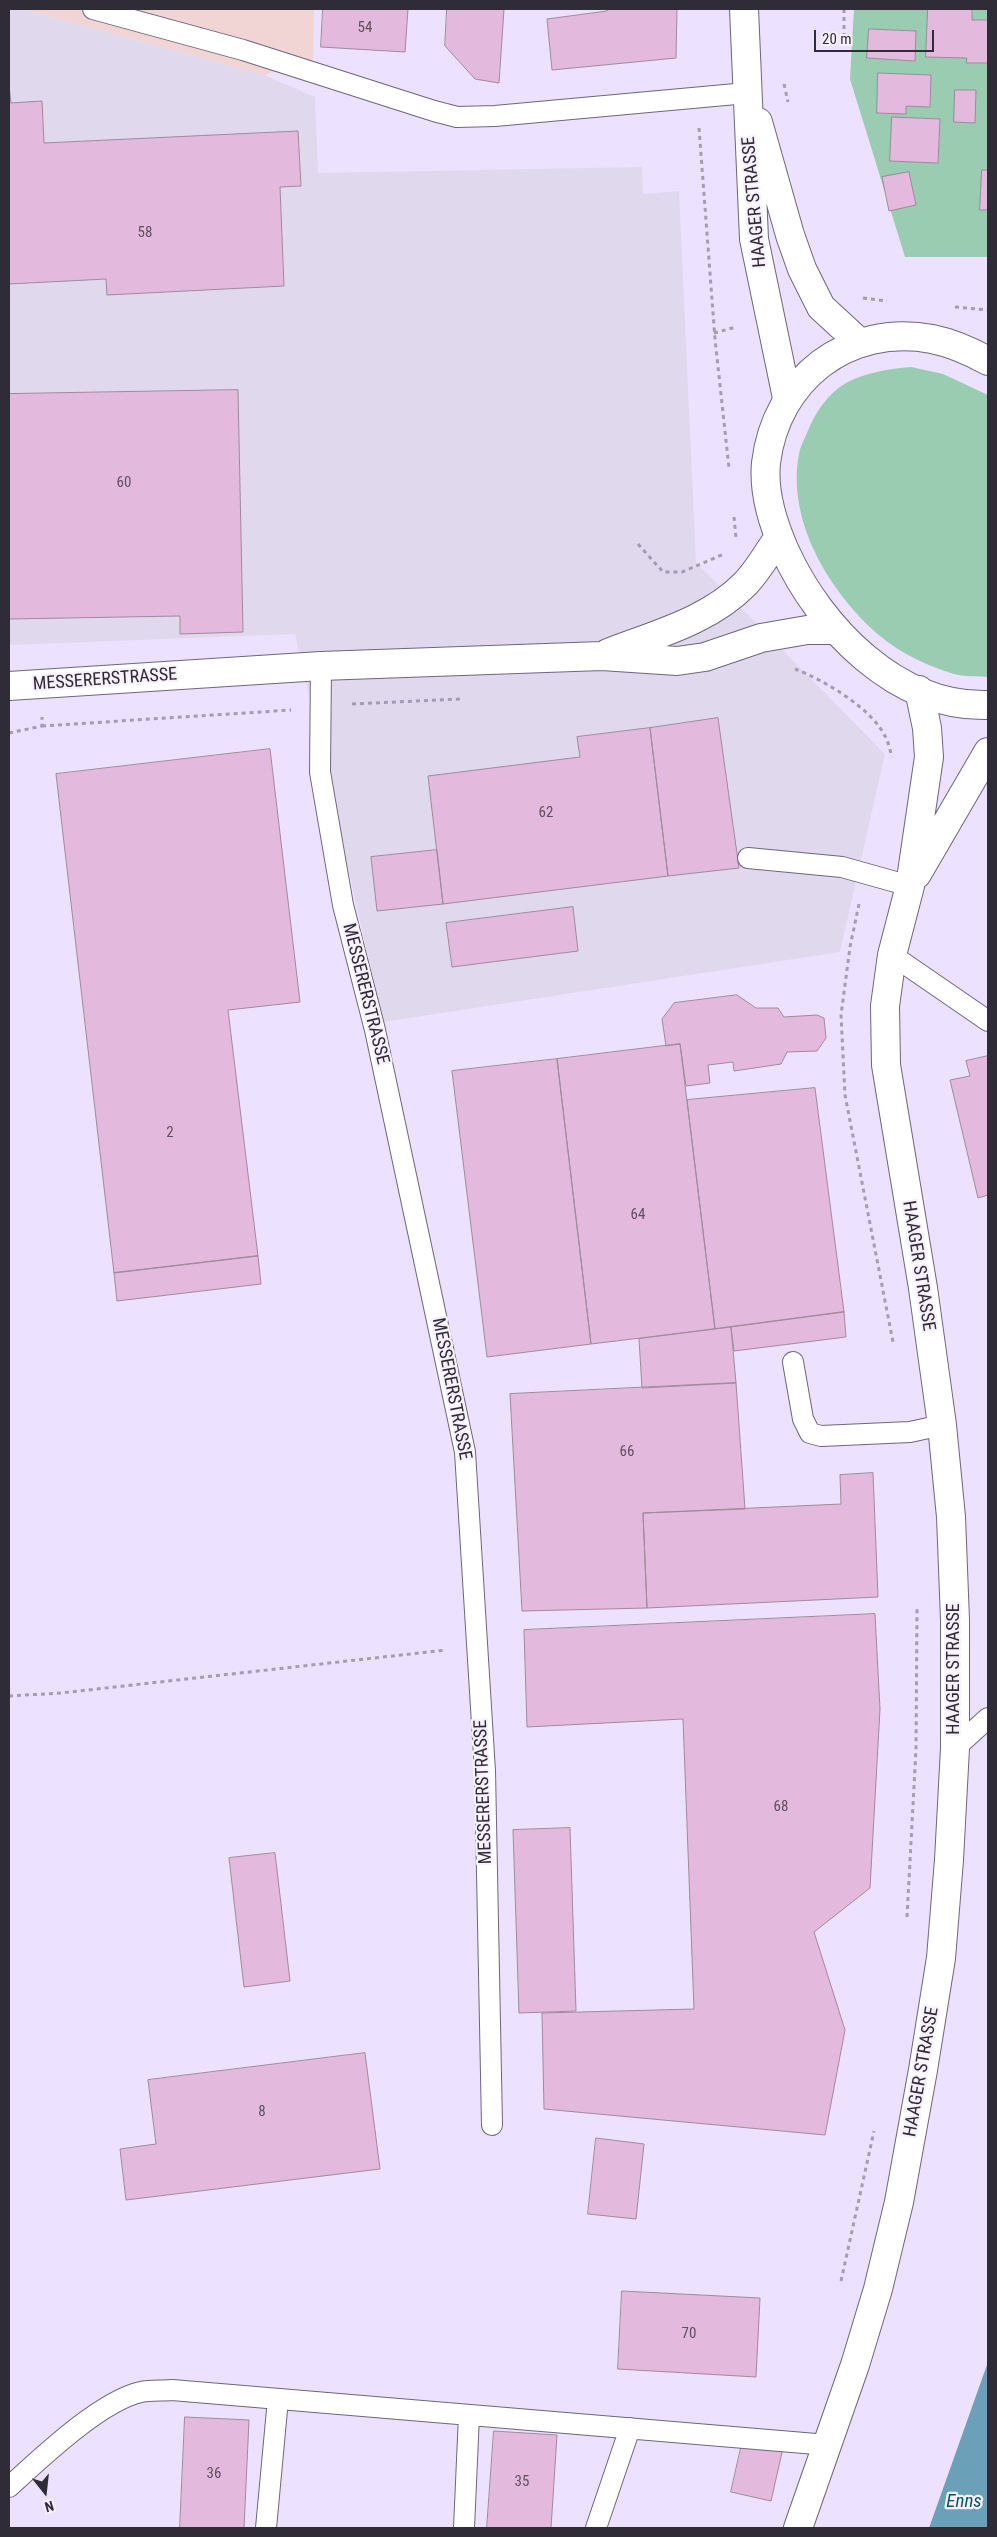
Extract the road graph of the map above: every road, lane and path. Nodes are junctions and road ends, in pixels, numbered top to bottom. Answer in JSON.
{"nodes":[{"id":1,"x":93,"y":9,"type":"edge"},
{"id":2,"x":744,"y":9,"type":"edge"},
{"id":3,"x":844,"y":9,"type":"edge"},
{"id":4,"x":844,"y":47,"type":"dead end"},
{"id":5,"x":784,"y":83,"type":"dead end"},
{"id":6,"x":747,"y":93,"type":"junction"},
{"id":7,"x":696,"y":98,"type":"junction"},
{"id":8,"x":790,"y":112,"type":"dead end"},
{"id":9,"x":854,"y":297,"type":"dead end"},
{"id":10,"x":893,"y":302,"type":"dead end"},
{"id":11,"x":950,"y":306,"type":"dead end"},
{"id":12,"x":988,"y":310,"type":"edge"},
{"id":13,"x":859,"y":342,"type":"junction"},
{"id":14,"x":988,"y":361,"type":"edge"},
{"id":15,"x":787,"y":398,"type":"junction"},
{"id":16,"x":729,"y":474,"type":"dead end"},
{"id":17,"x":733,"y":513,"type":"dead end"},
{"id":18,"x":778,"y":536,"type":"junction"},
{"id":19,"x":638,"y":544,"type":"dead end"},
{"id":20,"x":738,"y":548,"type":"junction"},
{"id":21,"x":746,"y":583,"type":"junction"},
{"id":22,"x":834,"y":630,"type":"junction"},
{"id":23,"x":602,"y":656,"type":"junction"},
{"id":24,"x":320,"y":666,"type":"junction"},
{"id":25,"x":794,"y":669,"type":"dead end"},
{"id":26,"x":9,"y":686,"type":"edge"},
{"id":27,"x":919,"y":690,"type":"junction"},
{"id":28,"x":462,"y":699,"type":"dead end"},
{"id":29,"x":988,"y":705,"type":"edge"},
{"id":30,"x":320,"y":706,"type":"junction"},
{"id":31,"x":42,"y":726,"type":"dead end"},
{"id":32,"x":988,"y":752,"type":"edge"},
{"id":33,"x":893,"y":762,"type":"dead end"},
{"id":34,"x":748,"y":858,"type":"dead end"},
{"id":35,"x":866,"y":874,"type":"junction"},
{"id":36,"x":910,"y":886,"type":"junction"},
{"id":37,"x":892,"y":954,"type":"junction"},
{"id":38,"x":988,"y":1021,"type":"edge"},
{"id":39,"x":893,"y":1345,"type":"dead end"},
{"id":40,"x":793,"y":1362,"type":"dead end"},
{"id":41,"x":942,"y":1425,"type":"junction"},
{"id":42,"x":917,"y":1608,"type":"dead end"},
{"id":43,"x":478,"y":1647,"type":"junction"},
{"id":44,"x":9,"y":1696,"type":"edge"},
{"id":45,"x":988,"y":1718,"type":"edge"},
{"id":46,"x":955,"y":1748,"type":"junction"},
{"id":47,"x":907,"y":1918,"type":"dead end"},
{"id":48,"x":492,"y":2125,"type":"dead end"},
{"id":49,"x":874,"y":2129,"type":"dead end"},
{"id":50,"x":839,"y":2290,"type":"dead end"},
{"id":51,"x":278,"y":2399,"type":"junction"},
{"id":52,"x":469,"y":2415,"type":"junction"},
{"id":53,"x":630,"y":2428,"type":"junction"},
{"id":54,"x":828,"y":2444,"type":"junction"},
{"id":55,"x":9,"y":2487,"type":"edge"},
{"id":56,"x":266,"y":2528,"type":"edge"},
{"id":57,"x":464,"y":2528,"type":"edge"},
{"id":58,"x":596,"y":2528,"type":"edge"},
{"id":59,"x":798,"y":2528,"type":"edge"}],
"edges":[{"from":1,"to":7,"type":"lane"},
{"from":2,"to":6,"type":"main road","name":"HAAGER STRASSE"},
{"from":3,"to":4,"type":"path"},
{"from":5,"to":8,"type":"path"},
{"from":6,"to":7,"type":"lane"},
{"from":6,"to":13,"type":"main road","name":"HAAGER STRASSE"},
{"from":6,"to":15,"type":"main road","name":"HAAGER STRASSE"},
{"from":7,"to":16,"type":"path"},
{"from":9,"to":10,"type":"path"},
{"from":11,"to":12,"type":"path"},
{"from":13,"to":14,"type":"main road"},
{"from":13,"to":15,"type":"main road"},
{"from":15,"to":18,"type":"main road"},
{"from":17,"to":20,"type":"path"},
{"from":18,"to":21,"type":"main road","name":"MESSERERSTRASSE"},
{"from":18,"to":22,"type":"main road"},
{"from":19,"to":20,"type":"path"},
{"from":20,"to":21,"type":"path"},
{"from":21,"to":23,"type":"main road","name":"MESSERERSTRASSE"},
{"from":22,"to":23,"type":"main road","name":"MESSERERSTRASSE"},
{"from":22,"to":27,"type":"main road"},
{"from":23,"to":24,"type":"main road","name":"MESSERERSTRASSE"},
{"from":24,"to":26,"type":"main road","name":"MESSERERSTRASSE"},
{"from":24,"to":30,"type":"lane","name":"MESSERERSTRASSE"},
{"from":25,"to":33,"type":"path"},
{"from":27,"to":29,"type":"main road"},
{"from":27,"to":36,"type":"main road","name":"HAAGER STRASSE"},
{"from":28,"to":30,"type":"path"},
{"from":30,"to":31,"type":"path"},
{"from":30,"to":43,"type":"lane","name":"MESSERERSTRASSE"},
{"from":32,"to":36,"type":"main road","name":"HAAGER STRASSE"},
{"from":34,"to":35,"type":"lane"},
{"from":35,"to":36,"type":"lane"},
{"from":35,"to":39,"type":"path"},
{"from":36,"to":37,"type":"main road","name":"HAAGER STRASSE"},
{"from":37,"to":38,"type":"lane"},
{"from":37,"to":41,"type":"main road","name":"HAAGER STRASSE"},
{"from":40,"to":41,"type":"lane"},
{"from":41,"to":46,"type":"main road","name":"HAAGER STRASSE"},
{"from":42,"to":47,"type":"path"},
{"from":43,"to":44,"type":"path"},
{"from":43,"to":48,"type":"lane","name":"MESSERERSTRASSE"},
{"from":45,"to":46,"type":"lane"},
{"from":46,"to":54,"type":"main road","name":"HAAGER STRASSE"},
{"from":49,"to":50,"type":"path"},
{"from":51,"to":52,"type":"lane"},
{"from":51,"to":55,"type":"lane"},
{"from":51,"to":56,"type":"lane"},
{"from":52,"to":53,"type":"lane"},
{"from":52,"to":57,"type":"lane"},
{"from":53,"to":54,"type":"lane"},
{"from":53,"to":58,"type":"lane"},
{"from":54,"to":59,"type":"main road","name":"HAAGER STRASSE"}]}
